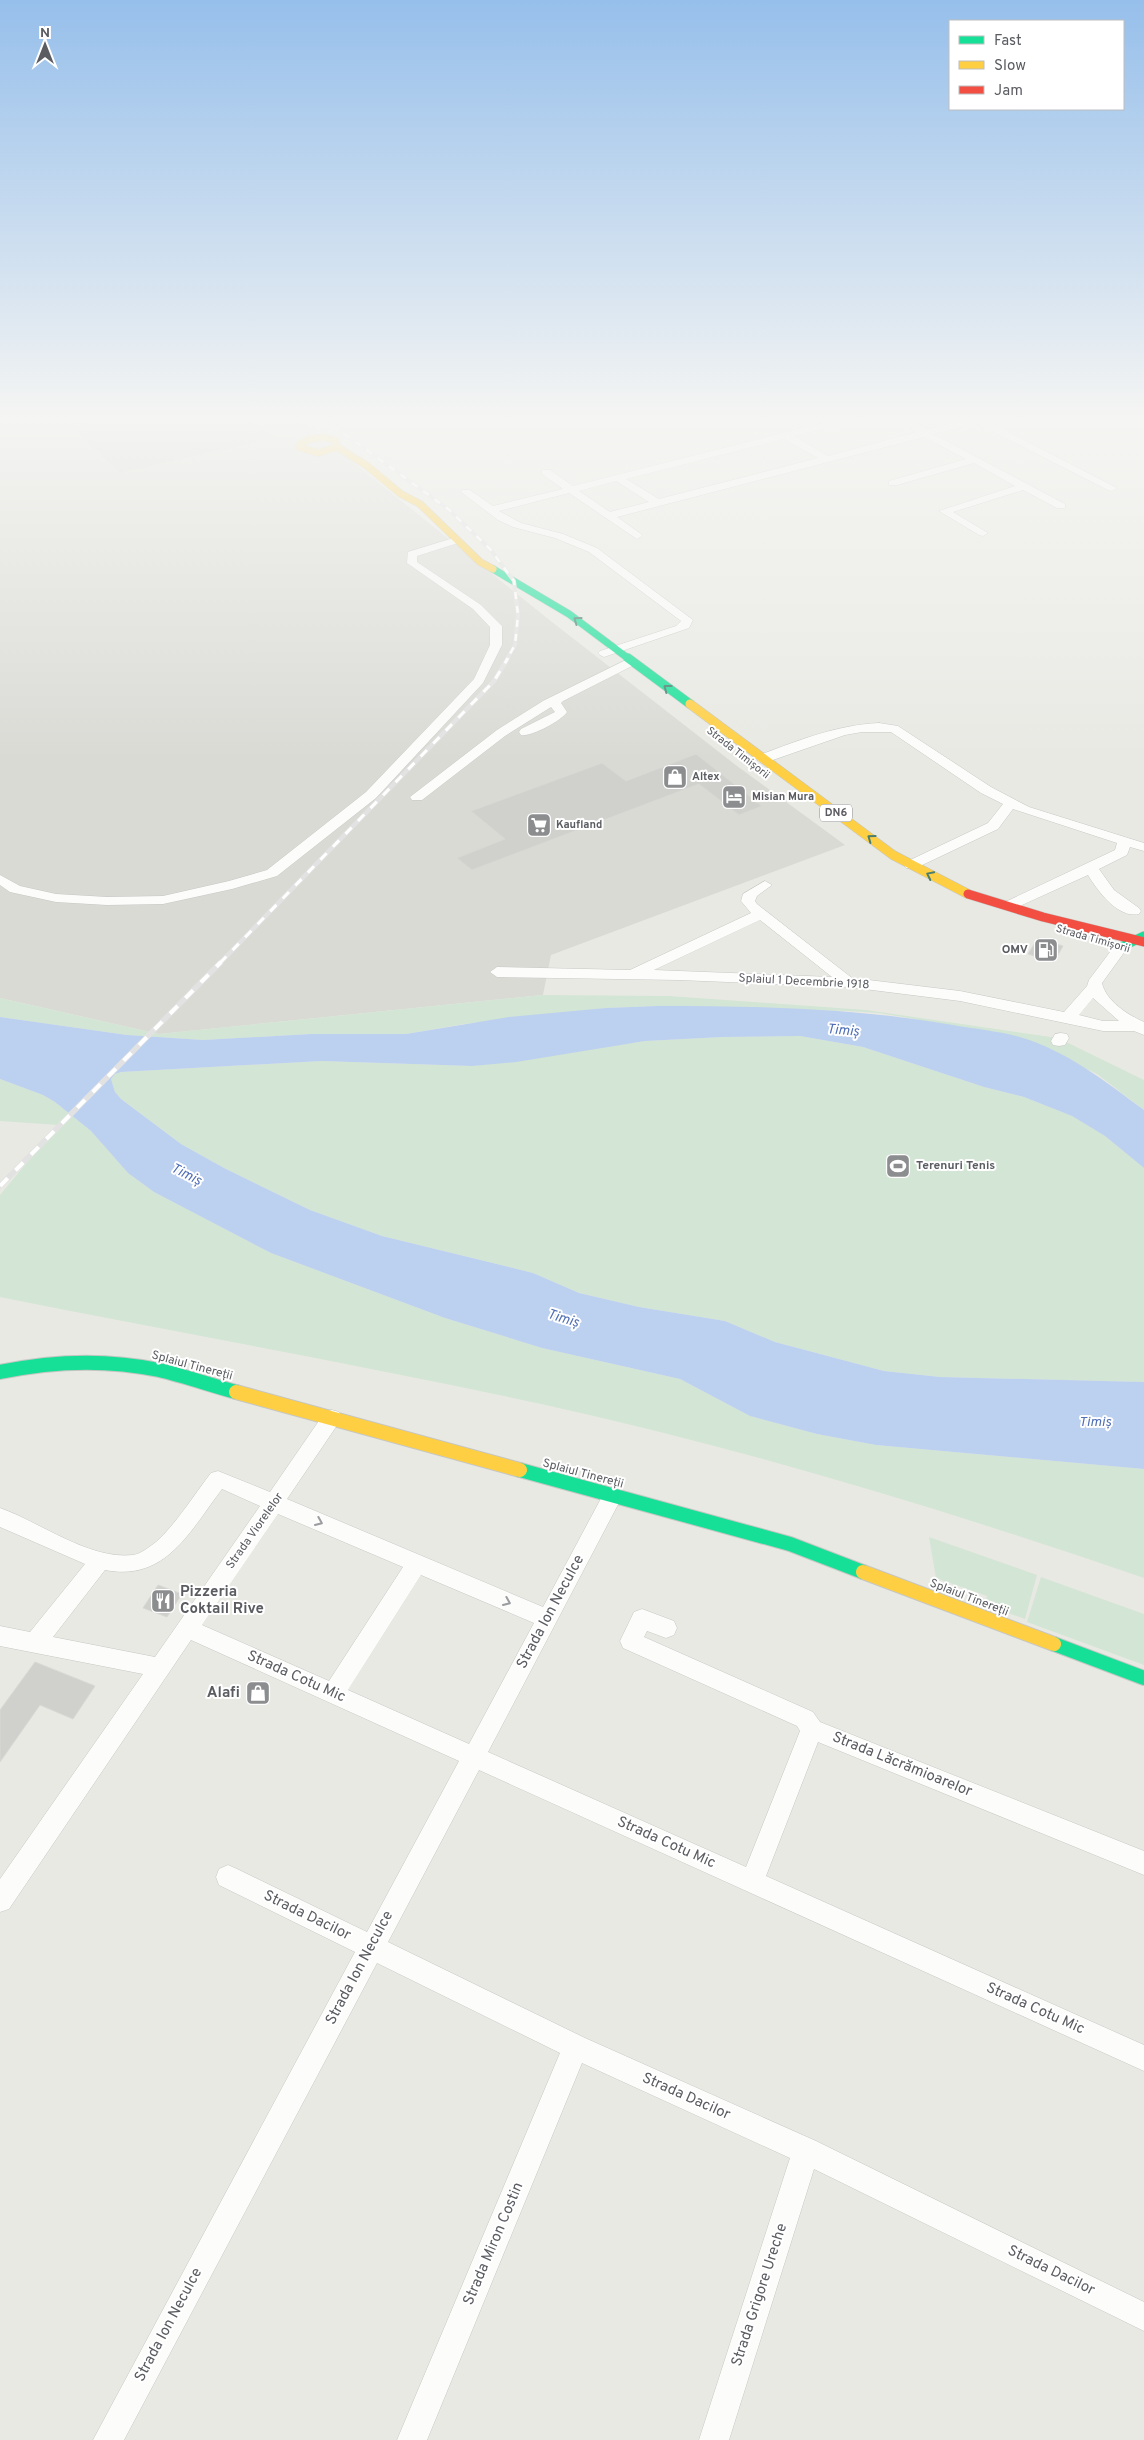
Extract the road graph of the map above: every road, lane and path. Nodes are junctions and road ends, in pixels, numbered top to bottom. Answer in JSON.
{"nodes":[{"id":1,"x":432,"y":531,"type":"edge"},
{"id":2,"x":448,"y":531,"type":"edge"},
{"id":3,"x":539,"y":531,"type":"edge"},
{"id":4,"x":630,"y":531,"type":"edge"},
{"id":5,"x":979,"y":531,"type":"edge"},
{"id":6,"x":983,"y":533,"type":"dead end"},
{"id":7,"x":637,"y":536,"type":"dead end"},
{"id":8,"x":458,"y":540,"type":"junction"},
{"id":9,"x":444,"y":544,"type":"junction"},
{"id":10,"x":617,"y":649,"type":"junction"},
{"id":11,"x":604,"y":653,"type":"junction"},
{"id":12,"x":627,"y":664,"type":"junction"},
{"id":13,"x":558,"y":699,"type":"junction"},
{"id":14,"x":525,"y":732,"type":"dead end"},
{"id":15,"x":762,"y":759,"type":"junction"},
{"id":16,"x":417,"y":797,"type":"dead end"},
{"id":17,"x":1011,"y":804,"type":"junction"},
{"id":18,"x":807,"y":806,"type":"dead end"},
{"id":19,"x":844,"y":834,"type":"dead end"},
{"id":20,"x":1124,"y":840,"type":"junction"},
{"id":21,"x":1144,"y":846,"type":"edge"},
{"id":22,"x":911,"y":865,"type":"junction"},
{"id":23,"x":1091,"y":868,"type":"junction"},
{"id":24,"x":0,"y":879,"type":"edge"},
{"id":25,"x":765,"y":885,"type":"dead end"},
{"id":26,"x":1008,"y":906,"type":"junction"},
{"id":27,"x":1134,"y":911,"type":"dead end"},
{"id":28,"x":761,"y":914,"type":"junction"},
{"id":29,"x":1141,"y":939,"type":"edge"},
{"id":30,"x":1121,"y":948,"type":"junction"},
{"id":31,"x":1144,"y":954,"type":"edge"},
{"id":32,"x":658,"y":962,"type":"junction"},
{"id":33,"x":497,"y":972,"type":"dead end"},
{"id":34,"x":631,"y":974,"type":"junction"},
{"id":35,"x":679,"y":975,"type":"junction"},
{"id":36,"x":848,"y":982,"type":"junction"},
{"id":37,"x":1094,"y":988,"type":"junction"},
{"id":38,"x":1068,"y":1018,"type":"junction"},
{"id":39,"x":1141,"y":1028,"type":"edge"},
{"id":40,"x":0,"y":1372,"type":"edge"},
{"id":41,"x":332,"y":1418,"type":"junction"},
{"id":42,"x":612,"y":1497,"type":"junction"},
{"id":43,"x":274,"y":1503,"type":"junction"},
{"id":44,"x":0,"y":1517,"type":"edge"},
{"id":45,"x":100,"y":1561,"type":"junction"},
{"id":46,"x":417,"y":1564,"type":"junction"},
{"id":47,"x":547,"y":1619,"type":"junction"},
{"id":48,"x":187,"y":1628,"type":"junction"},
{"id":49,"x":666,"y":1628,"type":"dead end"},
{"id":50,"x":0,"y":1636,"type":"edge"},
{"id":51,"x":34,"y":1643,"type":"junction"},
{"id":52,"x":160,"y":1668,"type":"junction"},
{"id":53,"x":1144,"y":1678,"type":"edge"},
{"id":54,"x":334,"y":1694,"type":"junction"},
{"id":55,"x":812,"y":1729,"type":"junction"},
{"id":56,"x":475,"y":1757,"type":"junction"},
{"id":57,"x":1144,"y":1863,"type":"edge"},
{"id":58,"x":228,"y":1877,"type":"dead end"},
{"id":59,"x":752,"y":1882,"type":"junction"},
{"id":60,"x":0,"y":1900,"type":"edge"},
{"id":61,"x":371,"y":1947,"type":"junction"},
{"id":62,"x":576,"y":2047,"type":"junction"},
{"id":63,"x":1144,"y":2058,"type":"edge"},
{"id":64,"x":806,"y":2151,"type":"junction"},
{"id":65,"x":1144,"y":2317,"type":"edge"},
{"id":66,"x":108,"y":2440,"type":"edge"},
{"id":67,"x":412,"y":2440,"type":"edge"},
{"id":68,"x":714,"y":2440,"type":"edge"}],
"edges":[{"from":1,"to":9,"type":"main road","name":"Strada Timișorii","number":"DN6"},
{"from":2,"to":8,"type":"main road","name":"Strada Timișorii","number":"DN6"},
{"from":3,"to":10,"type":"street"},
{"from":4,"to":7,"type":"street"},
{"from":5,"to":6,"type":"street"},
{"from":8,"to":9,"type":"street"},
{"from":10,"to":8,"type":"main road","name":"Strada Timișorii","number":"DN6","one_way":true},
{"from":9,"to":11,"type":"main road","name":"Strada Timișorii","number":"DN6"},
{"from":9,"to":24,"type":"street"},
{"from":10,"to":11,"type":"street"},
{"from":10,"to":12,"type":"main road","name":"Strada Timișorii","number":"DN6"},
{"from":11,"to":12,"type":"main road","name":"Strada Timișorii","number":"DN6"},
{"from":12,"to":13,"type":"street"},
{"from":15,"to":12,"type":"main road","name":"Strada Timișorii","number":"DN6","one_way":true},
{"from":12,"to":18,"type":"main road","name":"Strada Timișorii","number":"DN6"},
{"from":13,"to":14,"type":"street"},
{"from":13,"to":16,"type":"street"},
{"from":15,"to":17,"type":"street"},
{"from":22,"to":15,"type":"main road","name":"Strada Timișorii","number":"DN6","one_way":true},
{"from":17,"to":20,"type":"street"},
{"from":17,"to":22,"type":"street"},
{"from":19,"to":30,"type":"main road","name":"Strada Timișorii","number":"DN6"},
{"from":20,"to":21,"type":"street"},
{"from":20,"to":23,"type":"street"},
{"from":26,"to":22,"type":"main road","name":"Strada Timișorii","number":"DN6","one_way":true},
{"from":23,"to":26,"type":"street"},
{"from":23,"to":27,"type":"street"},
{"from":25,"to":28,"type":"street"},
{"from":26,"to":29,"type":"main road","name":"Strada Timișorii","number":"DN6"},
{"from":28,"to":32,"type":"street"},
{"from":28,"to":36,"type":"street"},
{"from":29,"to":30,"type":"main road"},
{"from":30,"to":31,"type":"main road","name":"Strada Timișorii","number":"DN6"},
{"from":30,"to":37,"type":"street"},
{"from":32,"to":34,"type":"street"},
{"from":32,"to":35,"type":"street"},
{"from":33,"to":34,"type":"street","name":"Splaiul 1 Decembrie 1918"},
{"from":34,"to":35,"type":"street","name":"Splaiul 1 Decembrie 1918"},
{"from":35,"to":36,"type":"street","name":"Splaiul 1 Decembrie 1918"},
{"from":36,"to":38,"type":"street","name":"Splaiul 1 Decembrie 1918"},
{"from":37,"to":38,"type":"street"},
{"from":37,"to":39,"type":"street"},
{"from":38,"to":39,"type":"street","name":"Splaiul 1 Decembrie 1918"},
{"from":40,"to":41,"type":"main road","name":"Splaiul Tinereții"},
{"from":41,"to":42,"type":"main road","name":"Splaiul Tinereții"},
{"from":41,"to":43,"type":"street","name":"Strada Viorelelor"},
{"from":42,"to":47,"type":"street","name":"Strada Ion Neculce"},
{"from":42,"to":53,"type":"main road","name":"Splaiul Tinereții"},
{"from":43,"to":45,"type":"street"},
{"from":43,"to":46,"type":"street","one_way":true},
{"from":43,"to":48,"type":"street","name":"Strada Viorelelor"},
{"from":44,"to":45,"type":"street"},
{"from":45,"to":51,"type":"street"},
{"from":46,"to":47,"type":"street","one_way":true},
{"from":46,"to":54,"type":"street"},
{"from":47,"to":56,"type":"street","name":"Strada Ion Neculce"},
{"from":48,"to":52,"type":"street","name":"Strada Viorelelor"},
{"from":48,"to":54,"type":"street","name":"Strada Cotu Mic"},
{"from":49,"to":55,"type":"street","name":"Strada Lăcrămioarelor"},
{"from":50,"to":51,"type":"street"},
{"from":51,"to":52,"type":"street"},
{"from":52,"to":60,"type":"street","name":"Strada Viorelelor"},
{"from":54,"to":56,"type":"street","name":"Strada Cotu Mic"},
{"from":55,"to":57,"type":"street","name":"Strada Lăcrămioarelor"},
{"from":55,"to":59,"type":"street"},
{"from":56,"to":59,"type":"street","name":"Strada Cotu Mic"},
{"from":56,"to":61,"type":"street","name":"Strada Ion Neculce"},
{"from":58,"to":61,"type":"street","name":"Strada Dacilor"},
{"from":59,"to":63,"type":"street","name":"Strada Cotu Mic"},
{"from":61,"to":62,"type":"street","name":"Strada Dacilor"},
{"from":61,"to":66,"type":"street","name":"Strada Ion Neculce"},
{"from":62,"to":64,"type":"street","name":"Strada Dacilor"},
{"from":62,"to":67,"type":"street","name":"Strada Miron Costin"},
{"from":64,"to":65,"type":"street","name":"Strada Dacilor"},
{"from":64,"to":68,"type":"street","name":"Strada Grigore Ureche"}]}
